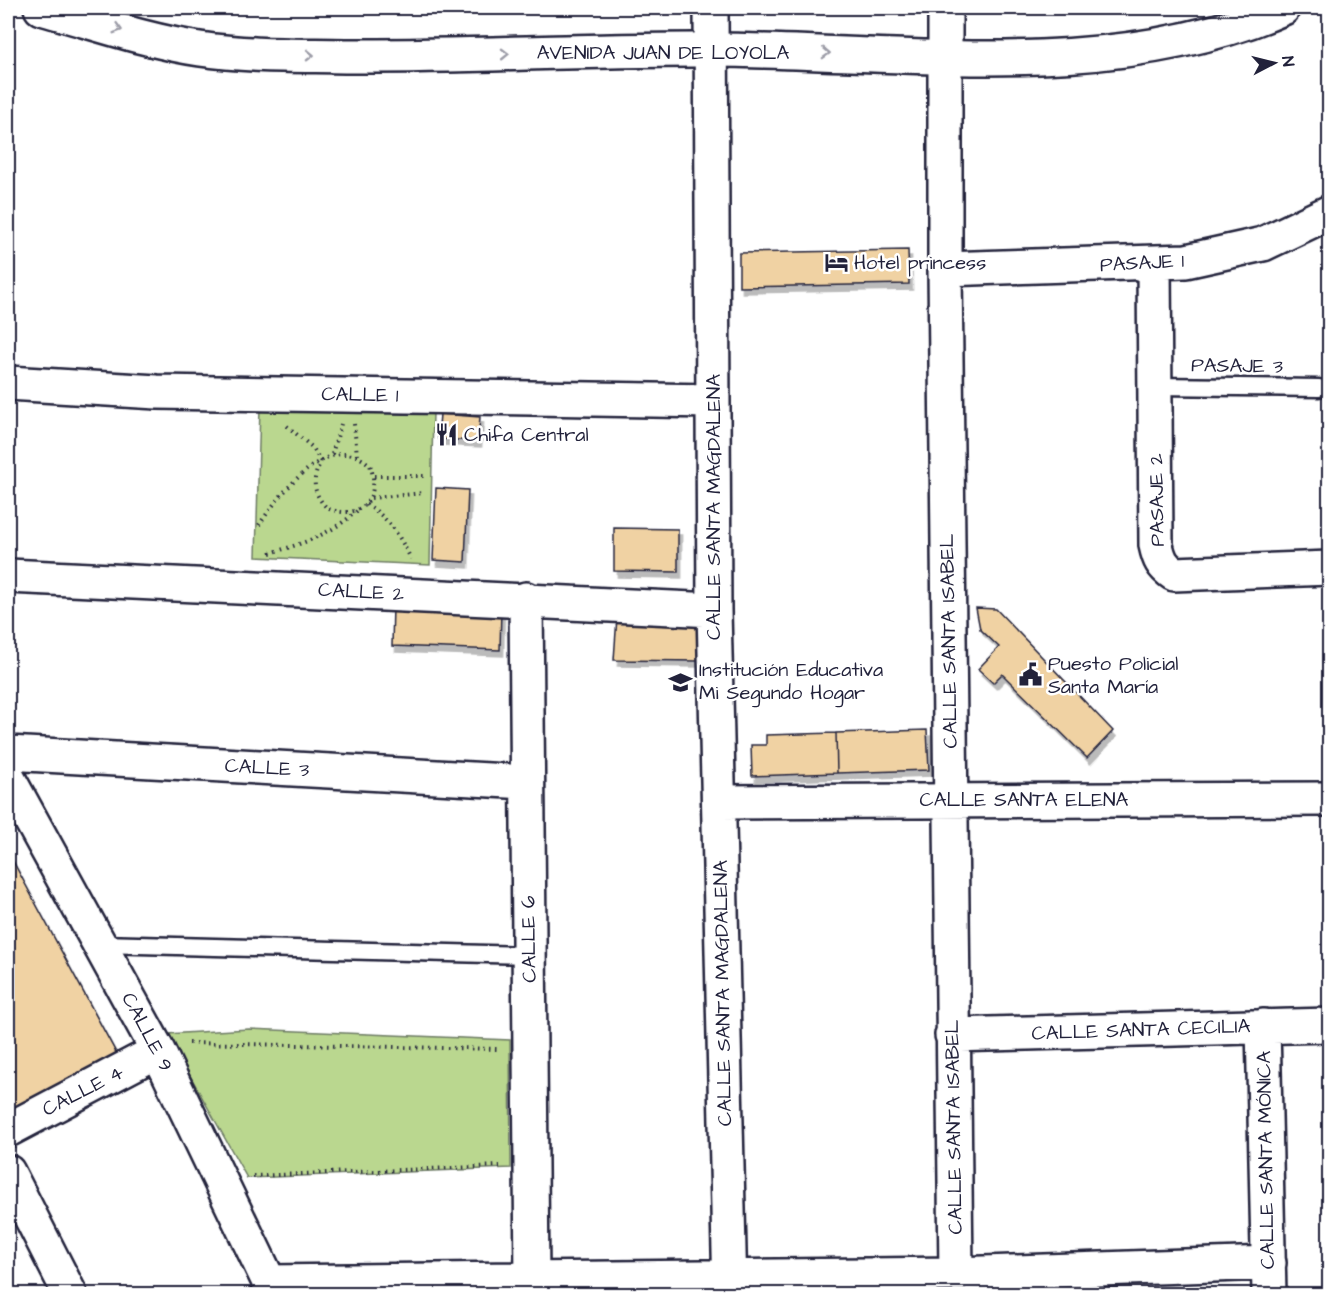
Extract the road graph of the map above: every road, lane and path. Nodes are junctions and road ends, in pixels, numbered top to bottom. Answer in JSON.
{"nodes":[{"id":1,"x":41,"y":8,"type":"edge"},
{"id":2,"x":711,"y":8,"type":"edge"},
{"id":3,"x":945,"y":8,"type":"edge"},
{"id":4,"x":1283,"y":8,"type":"edge"},
{"id":5,"x":711,"y":50,"type":"junction"},
{"id":6,"x":945,"y":56,"type":"junction"},
{"id":7,"x":1329,"y":212,"type":"edge"},
{"id":8,"x":1154,"y":264,"type":"junction"},
{"id":9,"x":945,"y":269,"type":"junction"},
{"id":10,"x":8,"y":383,"type":"edge"},
{"id":11,"x":1155,"y":386,"type":"junction"},
{"id":12,"x":1319,"y":388,"type":"dead end"},
{"id":13,"x":713,"y":401,"type":"junction"},
{"id":14,"x":343,"y":413,"type":"dead end"},
{"id":15,"x":353,"y":414,"type":"dead end"},
{"id":16,"x":282,"y":422,"type":"dead end"},
{"id":17,"x":332,"y":455,"type":"junction"},
{"id":18,"x":357,"y":456,"type":"junction"},
{"id":19,"x":321,"y":462,"type":"junction"},
{"id":20,"x":374,"y":476,"type":"junction"},
{"id":21,"x":425,"y":476,"type":"dead end"},
{"id":22,"x":424,"y":493,"type":"dead end"},
{"id":23,"x":370,"y":498,"type":"junction"},
{"id":24,"x":366,"y":504,"type":"junction"},
{"id":25,"x":357,"y":510,"type":"junction"},
{"id":26,"x":259,"y":525,"type":"dead end"},
{"id":27,"x":270,"y":554,"type":"dead end"},
{"id":28,"x":411,"y":559,"type":"dead end"},
{"id":29,"x":1329,"y":568,"type":"edge"},
{"id":30,"x":8,"y":576,"type":"edge"},
{"id":31,"x":526,"y":599,"type":"junction"},
{"id":32,"x":714,"y":610,"type":"junction"},
{"id":33,"x":8,"y":753,"type":"edge"},
{"id":34,"x":8,"y":778,"type":"edge"},
{"id":35,"x":526,"y":782,"type":"junction"},
{"id":36,"x":1329,"y":799,"type":"edge"},
{"id":37,"x":951,"y":800,"type":"junction"},
{"id":38,"x":719,"y":802,"type":"junction"},
{"id":39,"x":100,"y":944,"type":"junction"},
{"id":40,"x":529,"y":955,"type":"junction"},
{"id":41,"x":1329,"y":1025,"type":"edge"},
{"id":42,"x":1263,"y":1026,"type":"junction"},
{"id":43,"x":952,"y":1035,"type":"junction"},
{"id":44,"x":156,"y":1047,"type":"junction"},
{"id":45,"x":530,"y":1050,"type":"junction"},
{"id":46,"x":8,"y":1130,"type":"edge"},
{"id":47,"x":531,"y":1164,"type":"junction"},
{"id":48,"x":8,"y":1172,"type":"edge"},
{"id":49,"x":219,"y":1177,"type":"junction"},
{"id":50,"x":1269,"y":1263,"type":"junction"},
{"id":51,"x":956,"y":1274,"type":"junction"},
{"id":52,"x":532,"y":1279,"type":"junction"},
{"id":53,"x":730,"y":1286,"type":"edge"},
{"id":54,"x":270,"y":1288,"type":"edge"},
{"id":55,"x":70,"y":1294,"type":"edge"},
{"id":56,"x":1269,"y":1294,"type":"edge"}],
"edges":[{"from":1,"to":5,"type":"street","name":"AVENIDA JUAN DE LOYOLA","one_way":true},
{"from":2,"to":5,"type":"street","name":"CALLE SANTA MAGDALENA"},
{"from":3,"to":6,"type":"street","name":"CALLE SANTA ISABEL"},
{"from":4,"to":6,"type":"street","name":"AVENIDA JUAN DE LOYOLA"},
{"from":5,"to":6,"type":"street","name":"AVENIDA JUAN DE LOYOLA","one_way":true},
{"from":5,"to":13,"type":"street","name":"CALLE SANTA MAGDALENA"},
{"from":6,"to":9,"type":"street","name":"CALLE SANTA ISABEL"},
{"from":7,"to":8,"type":"street","name":"PASAJE 1"},
{"from":8,"to":9,"type":"street","name":"PASAJE 1"},
{"from":8,"to":11,"type":"street","name":"PASAJE 2"},
{"from":9,"to":37,"type":"street","name":"CALLE SANTA ISABEL"},
{"from":10,"to":13,"type":"street","name":"CALLE 1"},
{"from":11,"to":12,"type":"lane","name":"PASAJE 3"},
{"from":11,"to":29,"type":"street","name":"PASAJE 2"},
{"from":13,"to":32,"type":"street","name":"CALLE SANTA MAGDALENA"},
{"from":14,"to":17,"type":"path"},
{"from":15,"to":18,"type":"path"},
{"from":16,"to":19,"type":"path"},
{"from":17,"to":18,"type":"path"},
{"from":17,"to":19,"type":"path"},
{"from":18,"to":20,"type":"path"},
{"from":19,"to":25,"type":"path"},
{"from":19,"to":26,"type":"path"},
{"from":20,"to":21,"type":"path"},
{"from":20,"to":23,"type":"path"},
{"from":22,"to":23,"type":"path"},
{"from":23,"to":24,"type":"path"},
{"from":24,"to":25,"type":"path"},
{"from":24,"to":28,"type":"path"},
{"from":25,"to":27,"type":"path"},
{"from":30,"to":31,"type":"street","name":"CALLE 2"},
{"from":31,"to":32,"type":"street","name":"CALLE 2"},
{"from":31,"to":35,"type":"street","name":"CALLE 6"},
{"from":32,"to":38,"type":"street","name":"CALLE SANTA MAGDALENA"},
{"from":33,"to":35,"type":"street","name":"CALLE 3"},
{"from":34,"to":39,"type":"street","name":"CALLE 9"},
{"from":35,"to":40,"type":"street","name":"CALLE 6"},
{"from":36,"to":37,"type":"street","name":"CALLE SANTA ELENA"},
{"from":37,"to":38,"type":"street","name":"CALLE SANTA ELENA"},
{"from":37,"to":43,"type":"street","name":"CALLE SANTA ISABEL"},
{"from":38,"to":53,"type":"street","name":"CALLE SANTA MAGDALENA"},
{"from":39,"to":40,"type":"lane"},
{"from":39,"to":44,"type":"street","name":"CALLE 9"},
{"from":40,"to":45,"type":"street","name":"CALLE 6"},
{"from":41,"to":42,"type":"street","name":"CALLE SANTA CECILIA"},
{"from":42,"to":43,"type":"street","name":"CALLE SANTA CECILIA"},
{"from":42,"to":50,"type":"street","name":"CALLE SANTA MÓNICA"},
{"from":43,"to":51,"type":"street","name":"CALLE SANTA ISABEL"},
{"from":44,"to":45,"type":"path"},
{"from":44,"to":46,"type":"street","name":"CALLE 4"},
{"from":44,"to":49,"type":"street","name":"CALLE 9"},
{"from":45,"to":47,"type":"street","name":"CALLE 6"},
{"from":47,"to":49,"type":"path"},
{"from":47,"to":52,"type":"street","name":"CALLE 6"},
{"from":48,"to":55,"type":"street"},
{"from":49,"to":54,"type":"street","name":"CALLE 9"},
{"from":50,"to":51,"type":"street"},
{"from":50,"to":56,"type":"street","name":"CALLE SANTA MÓNICA"},
{"from":51,"to":53,"type":"street"},
{"from":52,"to":53,"type":"street"},
{"from":52,"to":54,"type":"street"}]}
